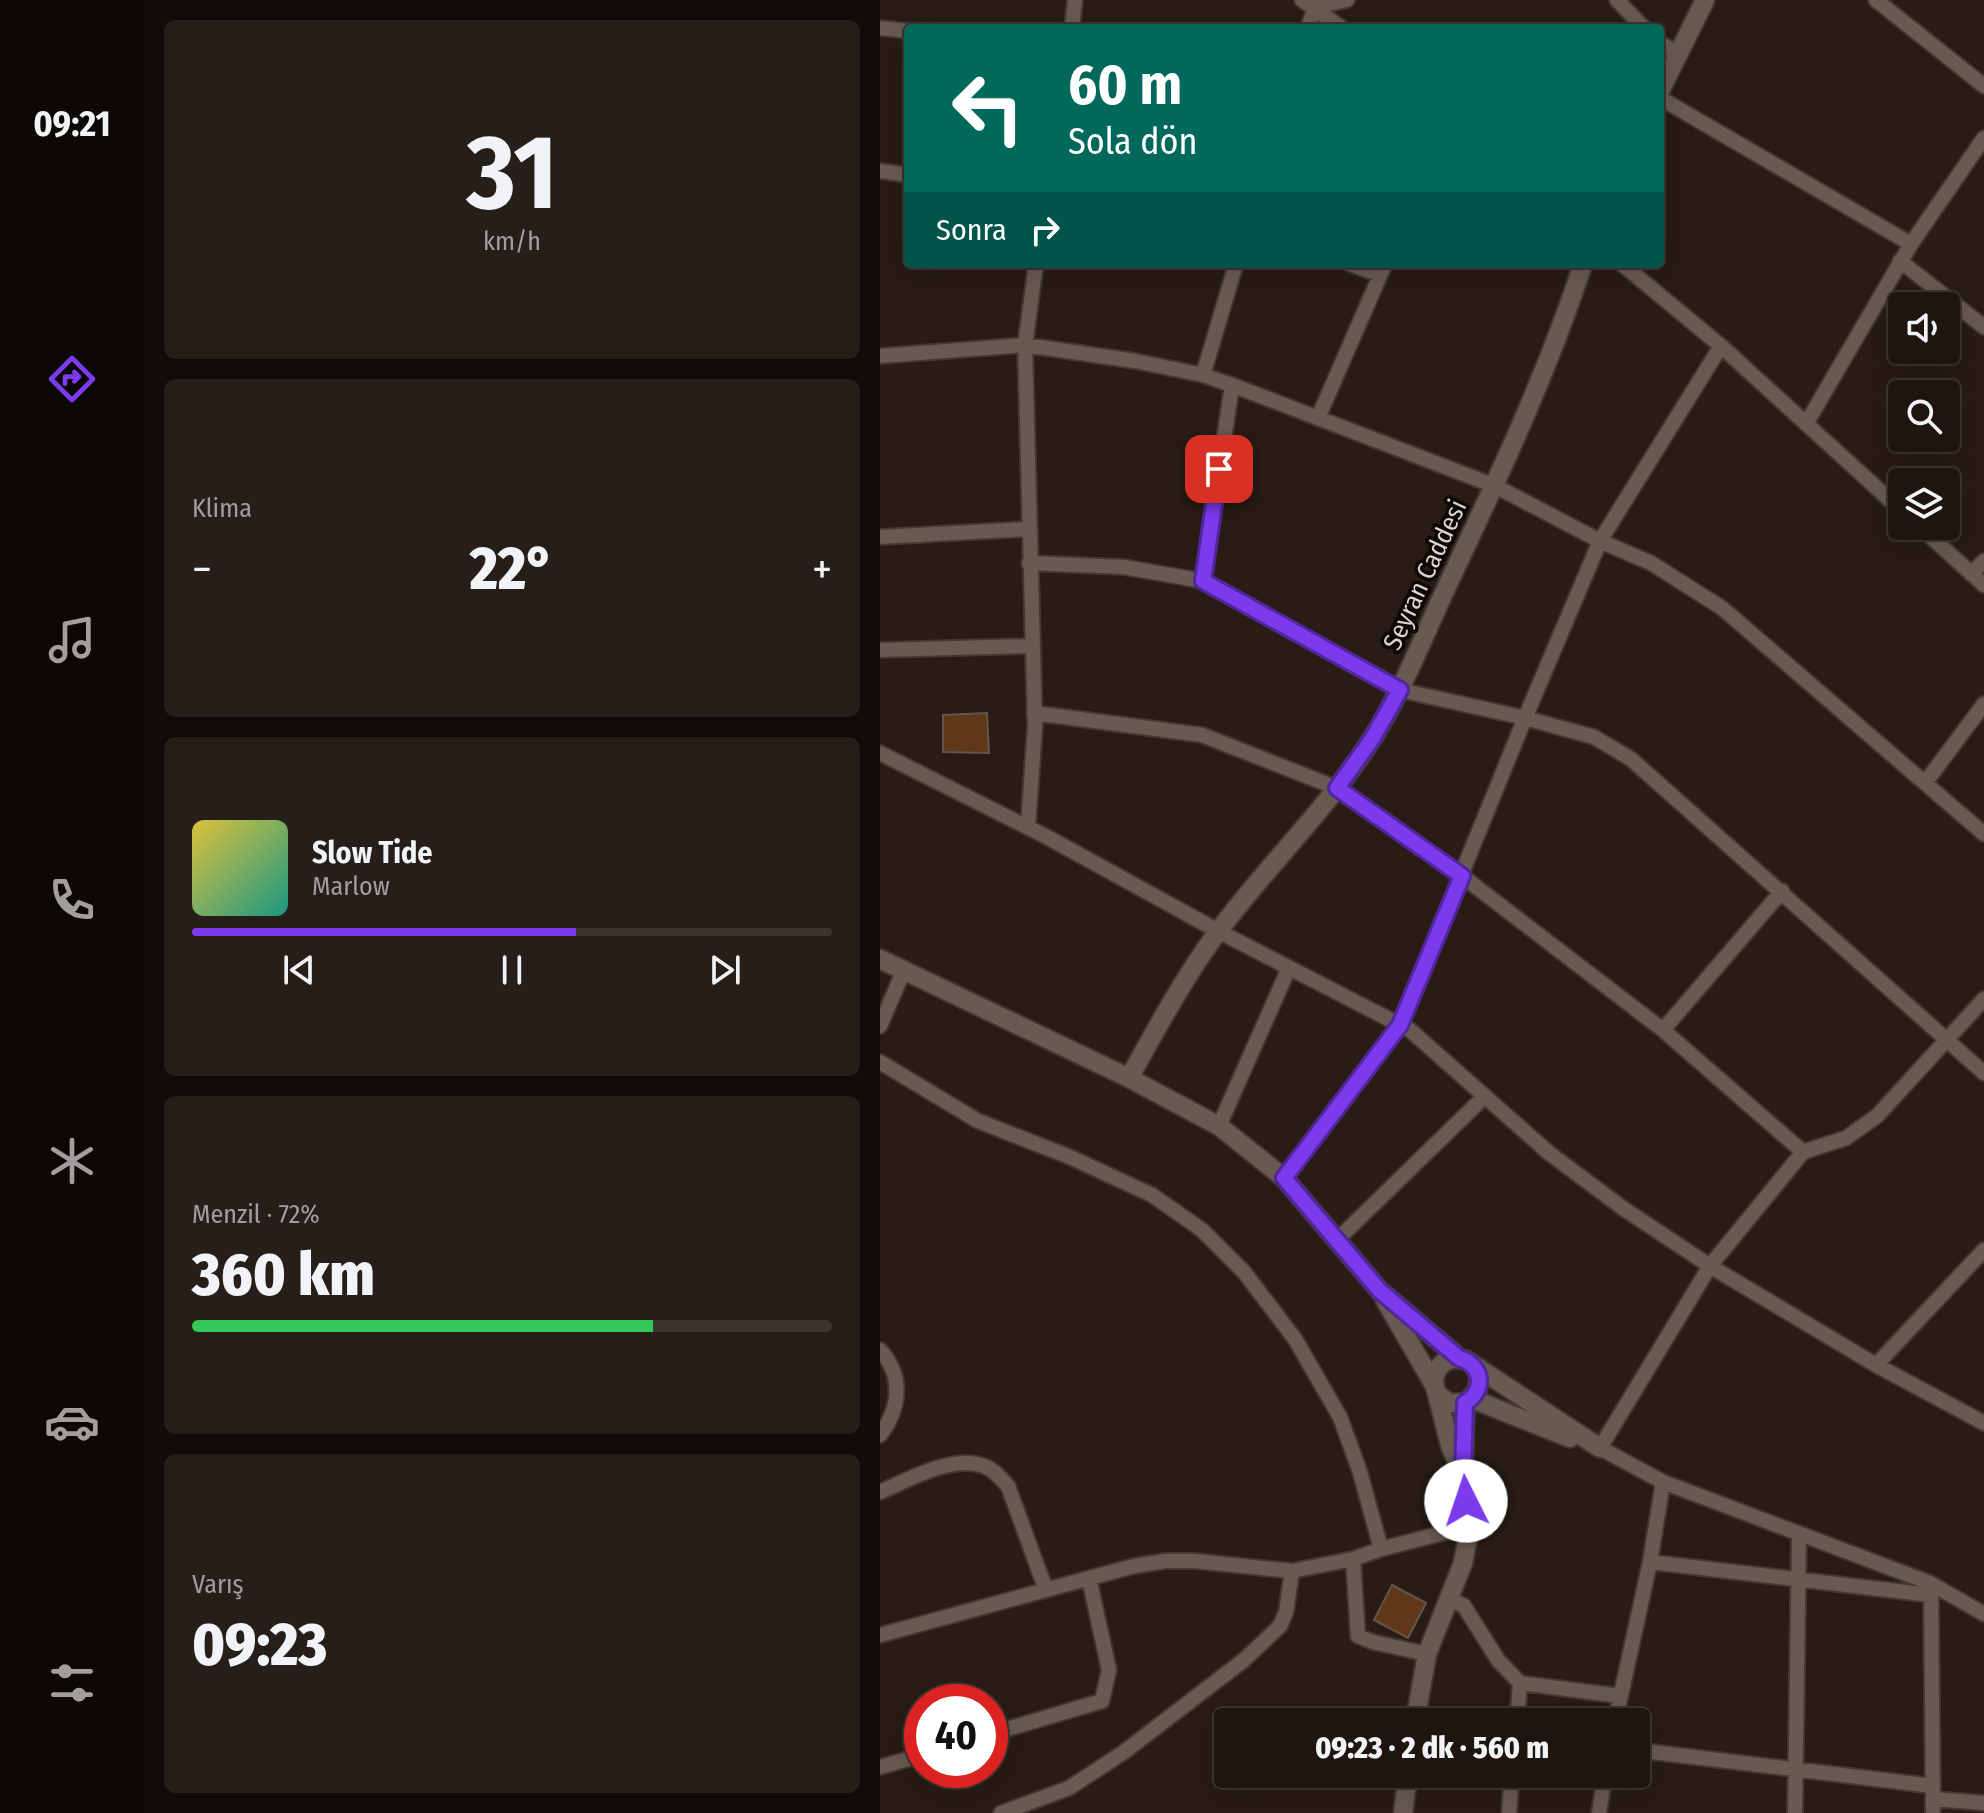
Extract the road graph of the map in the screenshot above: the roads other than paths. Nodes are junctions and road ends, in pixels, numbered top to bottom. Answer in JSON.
{"nodes":[{"id":1,"x":1075,"y":0,"type":"edge"},
{"id":2,"x":1347,"y":0,"type":"edge"},
{"id":3,"x":1617,"y":0,"type":"edge"},
{"id":4,"x":1705,"y":0,"type":"edge"},
{"id":5,"x":1876,"y":0,"type":"edge"},
{"id":6,"x":1308,"y":4,"type":"edge"},
{"id":7,"x":1072,"y":24,"type":"edge"},
{"id":8,"x":1336,"y":24,"type":"edge"},
{"id":9,"x":1640,"y":24,"type":"edge"},
{"id":10,"x":880,"y":28,"type":"edge"},
{"id":11,"x":904,"y":31,"type":"edge"},
{"id":12,"x":1664,"y":45,"type":"edge"},
{"id":13,"x":1677,"y":53,"type":"junction"},
{"id":14,"x":1664,"y":82,"type":"edge"},
{"id":15,"x":1984,"y":86,"type":"edge"},
{"id":16,"x":1664,"y":100,"type":"edge"},
{"id":17,"x":1984,"y":138,"type":"edge"},
{"id":18,"x":880,"y":171,"type":"edge"},
{"id":19,"x":904,"y":174,"type":"edge"},
{"id":20,"x":1911,"y":244,"type":"junction"},
{"id":21,"x":1900,"y":261,"type":"junction"},
{"id":22,"x":1035,"y":268,"type":"edge"},
{"id":23,"x":1235,"y":268,"type":"edge"},
{"id":24,"x":1582,"y":268,"type":"edge"},
{"id":25,"x":1627,"y":268,"type":"edge"},
{"id":26,"x":1383,"y":269,"type":"edge"},
{"id":27,"x":1984,"y":327,"type":"edge"},
{"id":28,"x":1025,"y":345,"type":"junction"},
{"id":29,"x":1721,"y":346,"type":"junction"},
{"id":30,"x":880,"y":356,"type":"edge"},
{"id":31,"x":1203,"y":375,"type":"junction"},
{"id":32,"x":1232,"y":385,"type":"junction"},
{"id":33,"x":1318,"y":418,"type":"junction"},
{"id":34,"x":1806,"y":424,"type":"junction"},
{"id":35,"x":1495,"y":486,"type":"junction"},
{"id":36,"x":1888,"y":498,"type":"edge"},
{"id":37,"x":1028,"y":529,"type":"junction"},
{"id":38,"x":880,"y":537,"type":"edge"},
{"id":39,"x":1934,"y":540,"type":"edge"},
{"id":40,"x":1600,"y":541,"type":"junction"},
{"id":41,"x":1984,"y":561,"type":"edge"},
{"id":42,"x":1029,"y":563,"type":"junction"},
{"id":43,"x":1971,"y":574,"type":"junction"},
{"id":44,"x":1203,"y":581,"type":"junction"},
{"id":45,"x":1984,"y":585,"type":"edge"},
{"id":46,"x":1032,"y":646,"type":"junction"},
{"id":47,"x":880,"y":650,"type":"edge"},
{"id":48,"x":1400,"y":690,"type":"junction"},
{"id":49,"x":1984,"y":704,"type":"edge"},
{"id":50,"x":1034,"y":713,"type":"junction"},
{"id":51,"x":1525,"y":718,"type":"junction"},
{"id":52,"x":880,"y":753,"type":"edge"},
{"id":53,"x":1925,"y":783,"type":"junction"},
{"id":54,"x":1337,"y":788,"type":"junction"},
{"id":55,"x":1028,"y":827,"type":"junction"},
{"id":56,"x":1984,"y":834,"type":"edge"},
{"id":57,"x":1462,"y":876,"type":"junction"},
{"id":58,"x":1782,"y":891,"type":"junction"},
{"id":59,"x":1218,"y":931,"type":"junction"},
{"id":60,"x":880,"y":959,"type":"edge"},
{"id":61,"x":1289,"y":968,"type":"junction"},
{"id":62,"x":904,"y":970,"type":"junction"},
{"id":63,"x":1984,"y":999,"type":"edge"},
{"id":64,"x":1400,"y":1025,"type":"junction"},
{"id":65,"x":880,"y":1026,"type":"edge"},
{"id":66,"x":1663,"y":1030,"type":"junction"},
{"id":67,"x":1948,"y":1039,"type":"junction"},
{"id":68,"x":880,"y":1062,"type":"edge"},
{"id":69,"x":1984,"y":1073,"type":"edge"},
{"id":70,"x":1129,"y":1078,"type":"junction"},
{"id":71,"x":1485,"y":1096,"type":"junction"},
{"id":72,"x":1219,"y":1126,"type":"junction"},
{"id":73,"x":1803,"y":1152,"type":"junction"},
{"id":74,"x":1284,"y":1178,"type":"junction"},
{"id":75,"x":1337,"y":1240,"type":"junction"},
{"id":76,"x":1984,"y":1250,"type":"edge"},
{"id":77,"x":1710,"y":1266,"type":"junction"},
{"id":78,"x":1380,"y":1291,"type":"junction"},
{"id":79,"x":880,"y":1350,"type":"edge"},
{"id":80,"x":1459,"y":1358,"type":"junction"},
{"id":81,"x":1876,"y":1365,"type":"junction"},
{"id":82,"x":1476,"y":1369,"type":"junction"},
{"id":83,"x":1435,"y":1388,"type":"junction"},
{"id":84,"x":1469,"y":1401,"type":"junction"},
{"id":85,"x":1984,"y":1423,"type":"edge"},
{"id":86,"x":880,"y":1435,"type":"edge"},
{"id":87,"x":1600,"y":1448,"type":"junction"},
{"id":88,"x":1463,"y":1476,"type":"junction"},
{"id":89,"x":1663,"y":1482,"type":"junction"},
{"id":90,"x":880,"y":1492,"type":"edge"},
{"id":91,"x":1470,"y":1526,"type":"junction"},
{"id":92,"x":1799,"y":1534,"type":"junction"},
{"id":93,"x":1381,"y":1549,"type":"junction"},
{"id":94,"x":1353,"y":1559,"type":"junction"},
{"id":95,"x":1650,"y":1562,"type":"junction"},
{"id":96,"x":1292,"y":1571,"type":"junction"},
{"id":97,"x":1089,"y":1578,"type":"junction"},
{"id":98,"x":1798,"y":1579,"type":"junction"},
{"id":99,"x":1931,"y":1589,"type":"junction"},
{"id":100,"x":1046,"y":1590,"type":"junction"},
{"id":101,"x":1451,"y":1599,"type":"junction"},
{"id":102,"x":1984,"y":1613,"type":"edge"},
{"id":103,"x":880,"y":1635,"type":"edge"},
{"id":104,"x":1427,"y":1654,"type":"junction"},
{"id":105,"x":1520,"y":1683,"type":"junction"},
{"id":106,"x":1620,"y":1696,"type":"junction"},
{"id":107,"x":1417,"y":1708,"type":"edge"},
{"id":108,"x":1518,"y":1708,"type":"edge"},
{"id":109,"x":1618,"y":1708,"type":"edge"},
{"id":110,"x":1008,"y":1729,"type":"edge"},
{"id":111,"x":1650,"y":1752,"type":"edge"},
{"id":112,"x":904,"y":1760,"type":"edge"},
{"id":113,"x":880,"y":1767,"type":"edge"},
{"id":114,"x":1794,"y":1770,"type":"junction"},
{"id":115,"x":1406,"y":1788,"type":"edge"},
{"id":116,"x":1511,"y":1788,"type":"edge"},
{"id":117,"x":1603,"y":1788,"type":"edge"},
{"id":118,"x":1933,"y":1799,"type":"edge"},
{"id":119,"x":1984,"y":1803,"type":"edge"},
{"id":120,"x":1001,"y":1813,"type":"edge"},
{"id":121,"x":1403,"y":1813,"type":"edge"},
{"id":122,"x":1509,"y":1813,"type":"edge"},
{"id":123,"x":1599,"y":1813,"type":"edge"},
{"id":124,"x":1795,"y":1813,"type":"edge"}],
"edges":[{"from":1,"to":7,"type":"street"},
{"from":2,"to":6,"type":"street"},
{"from":3,"to":9,"type":"street"},
{"from":4,"to":13,"type":"street"},
{"from":5,"to":15,"type":"street"},
{"from":6,"to":8,"type":"street"},
{"from":10,"to":11,"type":"street"},
{"from":12,"to":13,"type":"street"},
{"from":13,"to":14,"type":"street"},
{"from":16,"to":20,"type":"street"},
{"from":17,"to":20,"type":"street"},
{"from":18,"to":19,"type":"street"},
{"from":20,"to":21,"type":"street"},
{"from":21,"to":27,"type":"street"},
{"from":21,"to":34,"type":"street"},
{"from":22,"to":28,"type":"street"},
{"from":23,"to":31,"type":"street"},
{"from":24,"to":35,"type":"street","name":"Seyran Caddesi"},
{"from":25,"to":29,"type":"street"},
{"from":26,"to":33,"type":"street"},
{"from":28,"to":30,"type":"street"},
{"from":28,"to":31,"type":"street"},
{"from":28,"to":37,"type":"street"},
{"from":29,"to":34,"type":"street"},
{"from":29,"to":40,"type":"street"},
{"from":31,"to":32,"type":"street"},
{"from":32,"to":33,"type":"street"},
{"from":32,"to":44,"type":"street"},
{"from":33,"to":35,"type":"street"},
{"from":34,"to":36,"type":"street"},
{"from":35,"to":40,"type":"street"},
{"from":35,"to":48,"type":"street","name":"Seyran Caddesi"},
{"from":37,"to":38,"type":"street"},
{"from":37,"to":42,"type":"street"},
{"from":39,"to":43,"type":"street"},
{"from":40,"to":51,"type":"street"},
{"from":40,"to":53,"type":"street"},
{"from":41,"to":43,"type":"street"},
{"from":42,"to":44,"type":"street"},
{"from":42,"to":46,"type":"street"},
{"from":43,"to":45,"type":"street"},
{"from":44,"to":48,"type":"street"},
{"from":46,"to":47,"type":"street"},
{"from":46,"to":50,"type":"street"},
{"from":48,"to":51,"type":"street"},
{"from":48,"to":54,"type":"street","name":"Seyran Caddesi"},
{"from":49,"to":53,"type":"street"},
{"from":50,"to":54,"type":"street"},
{"from":50,"to":55,"type":"street"},
{"from":51,"to":57,"type":"street"},
{"from":51,"to":58,"type":"street"},
{"from":52,"to":55,"type":"street"},
{"from":53,"to":56,"type":"street"},
{"from":54,"to":57,"type":"street"},
{"from":54,"to":59,"type":"street","name":"Seyran Caddesi"},
{"from":55,"to":59,"type":"street"},
{"from":57,"to":64,"type":"street"},
{"from":57,"to":66,"type":"street"},
{"from":58,"to":66,"type":"street"},
{"from":58,"to":67,"type":"street"},
{"from":59,"to":61,"type":"street"},
{"from":59,"to":70,"type":"street","name":"Seyran Caddesi"},
{"from":60,"to":62,"type":"street"},
{"from":61,"to":64,"type":"street"},
{"from":61,"to":72,"type":"street"},
{"from":62,"to":65,"type":"street"},
{"from":62,"to":70,"type":"street"},
{"from":63,"to":67,"type":"street"},
{"from":64,"to":71,"type":"street"},
{"from":64,"to":74,"type":"street"},
{"from":66,"to":73,"type":"street"},
{"from":67,"to":69,"type":"street"},
{"from":67,"to":73,"type":"street"},
{"from":68,"to":93,"type":"street"},
{"from":70,"to":72,"type":"street"},
{"from":71,"to":75,"type":"street"},
{"from":71,"to":77,"type":"street"},
{"from":72,"to":74,"type":"street"},
{"from":73,"to":77,"type":"street"},
{"from":74,"to":75,"type":"street"},
{"from":75,"to":78,"type":"street"},
{"from":76,"to":81,"type":"street"},
{"from":77,"to":81,"type":"street"},
{"from":77,"to":87,"type":"street"},
{"from":78,"to":80,"type":"street"},
{"from":78,"to":83,"type":"street"},
{"from":79,"to":86,"type":"street"},
{"from":80,"to":82,"type":"street"},
{"from":80,"to":83,"type":"street"},
{"from":81,"to":85,"type":"street"},
{"from":82,"to":84,"type":"street"},
{"from":82,"to":87,"type":"street"},
{"from":83,"to":84,"type":"street"},
{"from":83,"to":88,"type":"street"},
{"from":84,"to":87,"type":"street"},
{"from":84,"to":88,"type":"street"},
{"from":87,"to":89,"type":"street"},
{"from":88,"to":91,"type":"street"},
{"from":89,"to":92,"type":"street"},
{"from":89,"to":95,"type":"street"},
{"from":90,"to":100,"type":"street"},
{"from":91,"to":93,"type":"street"},
{"from":91,"to":101,"type":"street"},
{"from":92,"to":98,"type":"street"},
{"from":92,"to":99,"type":"street"},
{"from":93,"to":94,"type":"street"},
{"from":94,"to":96,"type":"street"},
{"from":94,"to":104,"type":"street"},
{"from":95,"to":98,"type":"street"},
{"from":95,"to":106,"type":"street"},
{"from":96,"to":97,"type":"street"},
{"from":96,"to":120,"type":"street"},
{"from":97,"to":100,"type":"street"},
{"from":97,"to":110,"type":"street"},
{"from":98,"to":99,"type":"street"},
{"from":98,"to":114,"type":"street"},
{"from":99,"to":102,"type":"street"},
{"from":99,"to":118,"type":"street"},
{"from":100,"to":103,"type":"street"},
{"from":101,"to":104,"type":"street"},
{"from":101,"to":105,"type":"street"},
{"from":104,"to":107,"type":"street"},
{"from":105,"to":106,"type":"street"},
{"from":105,"to":108,"type":"street"},
{"from":106,"to":109,"type":"street"},
{"from":111,"to":114,"type":"street"},
{"from":112,"to":113,"type":"street"},
{"from":114,"to":118,"type":"street"},
{"from":114,"to":124,"type":"street"},
{"from":115,"to":121,"type":"street"},
{"from":116,"to":122,"type":"street"},
{"from":117,"to":123,"type":"street"},
{"from":118,"to":119,"type":"street"}]}
